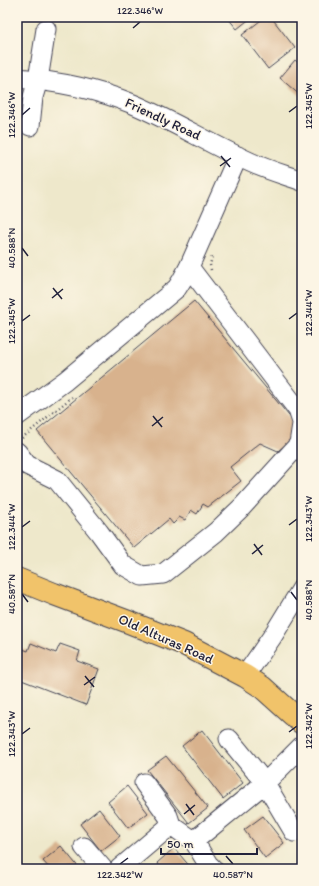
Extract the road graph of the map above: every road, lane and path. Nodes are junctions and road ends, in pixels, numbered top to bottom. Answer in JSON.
{"nodes":[{"id":1,"x":46,"y":29,"type":"dead end"},
{"id":2,"x":17,"y":78,"type":"edge"},
{"id":3,"x":38,"y":80,"type":"junction"},
{"id":4,"x":30,"y":126,"type":"dead end"},
{"id":5,"x":238,"y":156,"type":"junction"},
{"id":6,"x":302,"y":181,"type":"edge"},
{"id":7,"x":189,"y":267,"type":"junction"},
{"id":8,"x":17,"y":416,"type":"edge"},
{"id":9,"x":302,"y":423,"type":"edge"},
{"id":10,"x":17,"y":452,"type":"edge"},
{"id":11,"x":17,"y":579,"type":"edge"},
{"id":12,"x":302,"y":588,"type":"edge"},
{"id":13,"x":245,"y":676,"type":"junction"},
{"id":14,"x":302,"y":723,"type":"edge"},
{"id":15,"x":229,"y":739,"type":"dead end"},
{"id":16,"x":302,"y":746,"type":"edge"},
{"id":17,"x":144,"y":783,"type":"dead end"},
{"id":18,"x":265,"y":783,"type":"junction"},
{"id":19,"x":171,"y":824,"type":"junction"},
{"id":20,"x":294,"y":832,"type":"dead end"},
{"id":21,"x":194,"y":840,"type":"junction"},
{"id":22,"x":84,"y":847,"type":"dead end"},
{"id":23,"x":103,"y":869,"type":"edge"},
{"id":24,"x":119,"y":869,"type":"edge"},
{"id":25,"x":213,"y":869,"type":"edge"}],
"edges":[{"from":1,"to":3,"type":"street"},
{"from":2,"to":3,"type":"street","name":"Friendly Road"},
{"from":3,"to":4,"type":"street"},
{"from":3,"to":5,"type":"street","name":"Friendly Road"},
{"from":5,"to":6,"type":"street","name":"Friendly Road"},
{"from":5,"to":7,"type":"street"},
{"from":7,"to":8,"type":"street"},
{"from":7,"to":9,"type":"street"},
{"from":9,"to":10,"type":"street"},
{"from":11,"to":13,"type":"main road","name":"Old Alturas Road"},
{"from":12,"to":13,"type":"street"},
{"from":13,"to":14,"type":"main road","name":"Old Alturas Road"},
{"from":15,"to":18,"type":"street"},
{"from":16,"to":18,"type":"street"},
{"from":17,"to":19,"type":"street"},
{"from":18,"to":20,"type":"street"},
{"from":18,"to":21,"type":"street"},
{"from":19,"to":21,"type":"street"},
{"from":19,"to":24,"type":"street"},
{"from":21,"to":25,"type":"street"},
{"from":22,"to":23,"type":"street"}]}
